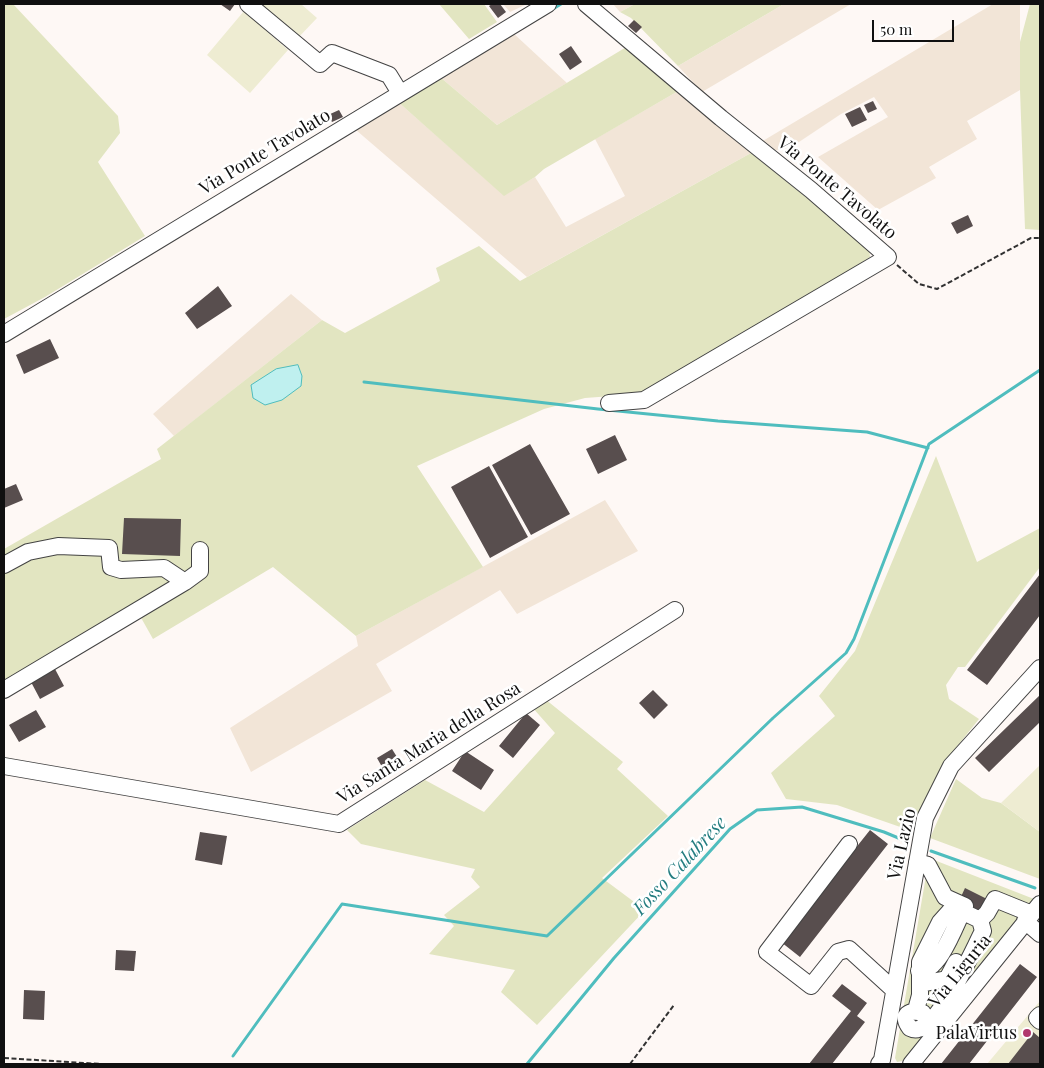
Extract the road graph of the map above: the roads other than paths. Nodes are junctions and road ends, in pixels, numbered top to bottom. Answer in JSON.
{"nodes":[{"id":1,"x":248,"y":4,"type":"edge"},
{"id":2,"x":548,"y":4,"type":"edge"},
{"id":3,"x":586,"y":4,"type":"edge"},
{"id":4,"x":400,"y":93,"type":"junction"},
{"id":5,"x":4,"y":334,"type":"edge"},
{"id":6,"x":609,"y":403,"type":"dead end"},
{"id":7,"x":200,"y":550,"type":"dead end"},
{"id":8,"x":4,"y":565,"type":"edge"},
{"id":9,"x":185,"y":582,"type":"junction"},
{"id":10,"x":675,"y":610,"type":"dead end"},
{"id":11,"x":1040,"y":668,"type":"edge"},
{"id":12,"x":4,"y":690,"type":"edge"},
{"id":13,"x":4,"y":766,"type":"edge"},
{"id":14,"x":849,"y":844,"type":"dead end"},
{"id":15,"x":917,"y":862,"type":"junction"},
{"id":16,"x":962,"y":911,"type":"junction"},
{"id":17,"x":1033,"y":913,"type":"edge"},
{"id":18,"x":945,"y":930,"type":"junction"},
{"id":19,"x":1040,"y":934,"type":"edge"},
{"id":20,"x":974,"y":937,"type":"junction"},
{"id":21,"x":935,"y":964,"type":"junction"},
{"id":22,"x":942,"y":985,"type":"junction"},
{"id":23,"x":894,"y":990,"type":"junction"},
{"id":24,"x":922,"y":1000,"type":"junction"},
{"id":25,"x":1040,"y":1015,"type":"edge"},
{"id":26,"x":1040,"y":1021,"type":"edge"},
{"id":27,"x":879,"y":1064,"type":"edge"},
{"id":28,"x":911,"y":1064,"type":"edge"}],
"edges":[{"from":1,"to":4,"type":"street"},
{"from":2,"to":4,"type":"street","name":"Via Ponte Tavolato"},
{"from":3,"to":6,"type":"street","name":"Via Ponte Tavolato"},
{"from":4,"to":5,"type":"street","name":"Via Ponte Tavolato"},
{"from":7,"to":9,"type":"street"},
{"from":8,"to":9,"type":"street"},
{"from":9,"to":12,"type":"street"},
{"from":10,"to":13,"type":"street","name":"Via Santa Maria della Rosa"},
{"from":11,"to":15,"type":"street","name":"Via Lazio"},
{"from":14,"to":23,"type":"street"},
{"from":15,"to":16,"type":"street"},
{"from":15,"to":23,"type":"street","name":"Via Lazio"},
{"from":16,"to":18,"type":"street"},
{"from":16,"to":20,"type":"street"},
{"from":17,"to":19,"type":"street"},
{"from":17,"to":20,"type":"street"},
{"from":17,"to":28,"type":"street","name":"Via Liguria"},
{"from":18,"to":20,"type":"street"},
{"from":18,"to":21,"type":"street"},
{"from":18,"to":24,"type":"street"},
{"from":20,"to":22,"type":"street"},
{"from":20,"to":24,"type":"street"},
{"from":21,"to":22,"type":"street"},
{"from":21,"to":24,"type":"street"},
{"from":22,"to":24,"type":"street"},
{"from":23,"to":27,"type":"street","name":"Via Lazio"},
{"from":25,"to":26,"type":"street"}]}
